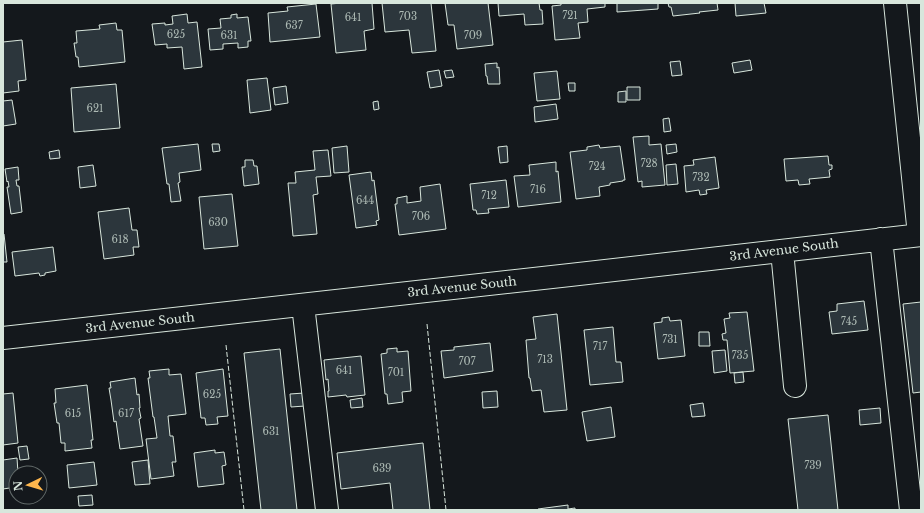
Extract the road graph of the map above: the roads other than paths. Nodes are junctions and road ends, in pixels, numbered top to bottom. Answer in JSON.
{"nodes":[{"id":1,"x":895,"y":3,"type":"edge"},
{"id":2,"x":915,"y":131,"type":"edge"},
{"id":3,"x":920,"y":235,"type":"edge"},
{"id":4,"x":881,"y":239,"type":"junction"},
{"id":5,"x":782,"y":251,"type":"junction"},
{"id":6,"x":303,"y":305,"type":"junction"},
{"id":7,"x":3,"y":338,"type":"edge"},
{"id":8,"x":794,"y":386,"type":"dead end"},
{"id":9,"x":327,"y":510,"type":"edge"},
{"id":10,"x":912,"y":510,"type":"edge"}],
"edges":[{"from":1,"to":2,"type":"street"},
{"from":2,"to":3,"type":"street"},
{"from":3,"to":4,"type":"street","name":"3rd Avenue South"},
{"from":4,"to":5,"type":"street","name":"3rd Avenue South"},
{"from":4,"to":10,"type":"street"},
{"from":5,"to":6,"type":"street","name":"3rd Avenue South"},
{"from":5,"to":8,"type":"street"},
{"from":6,"to":7,"type":"street","name":"3rd Avenue South"},
{"from":6,"to":9,"type":"street"}]}
